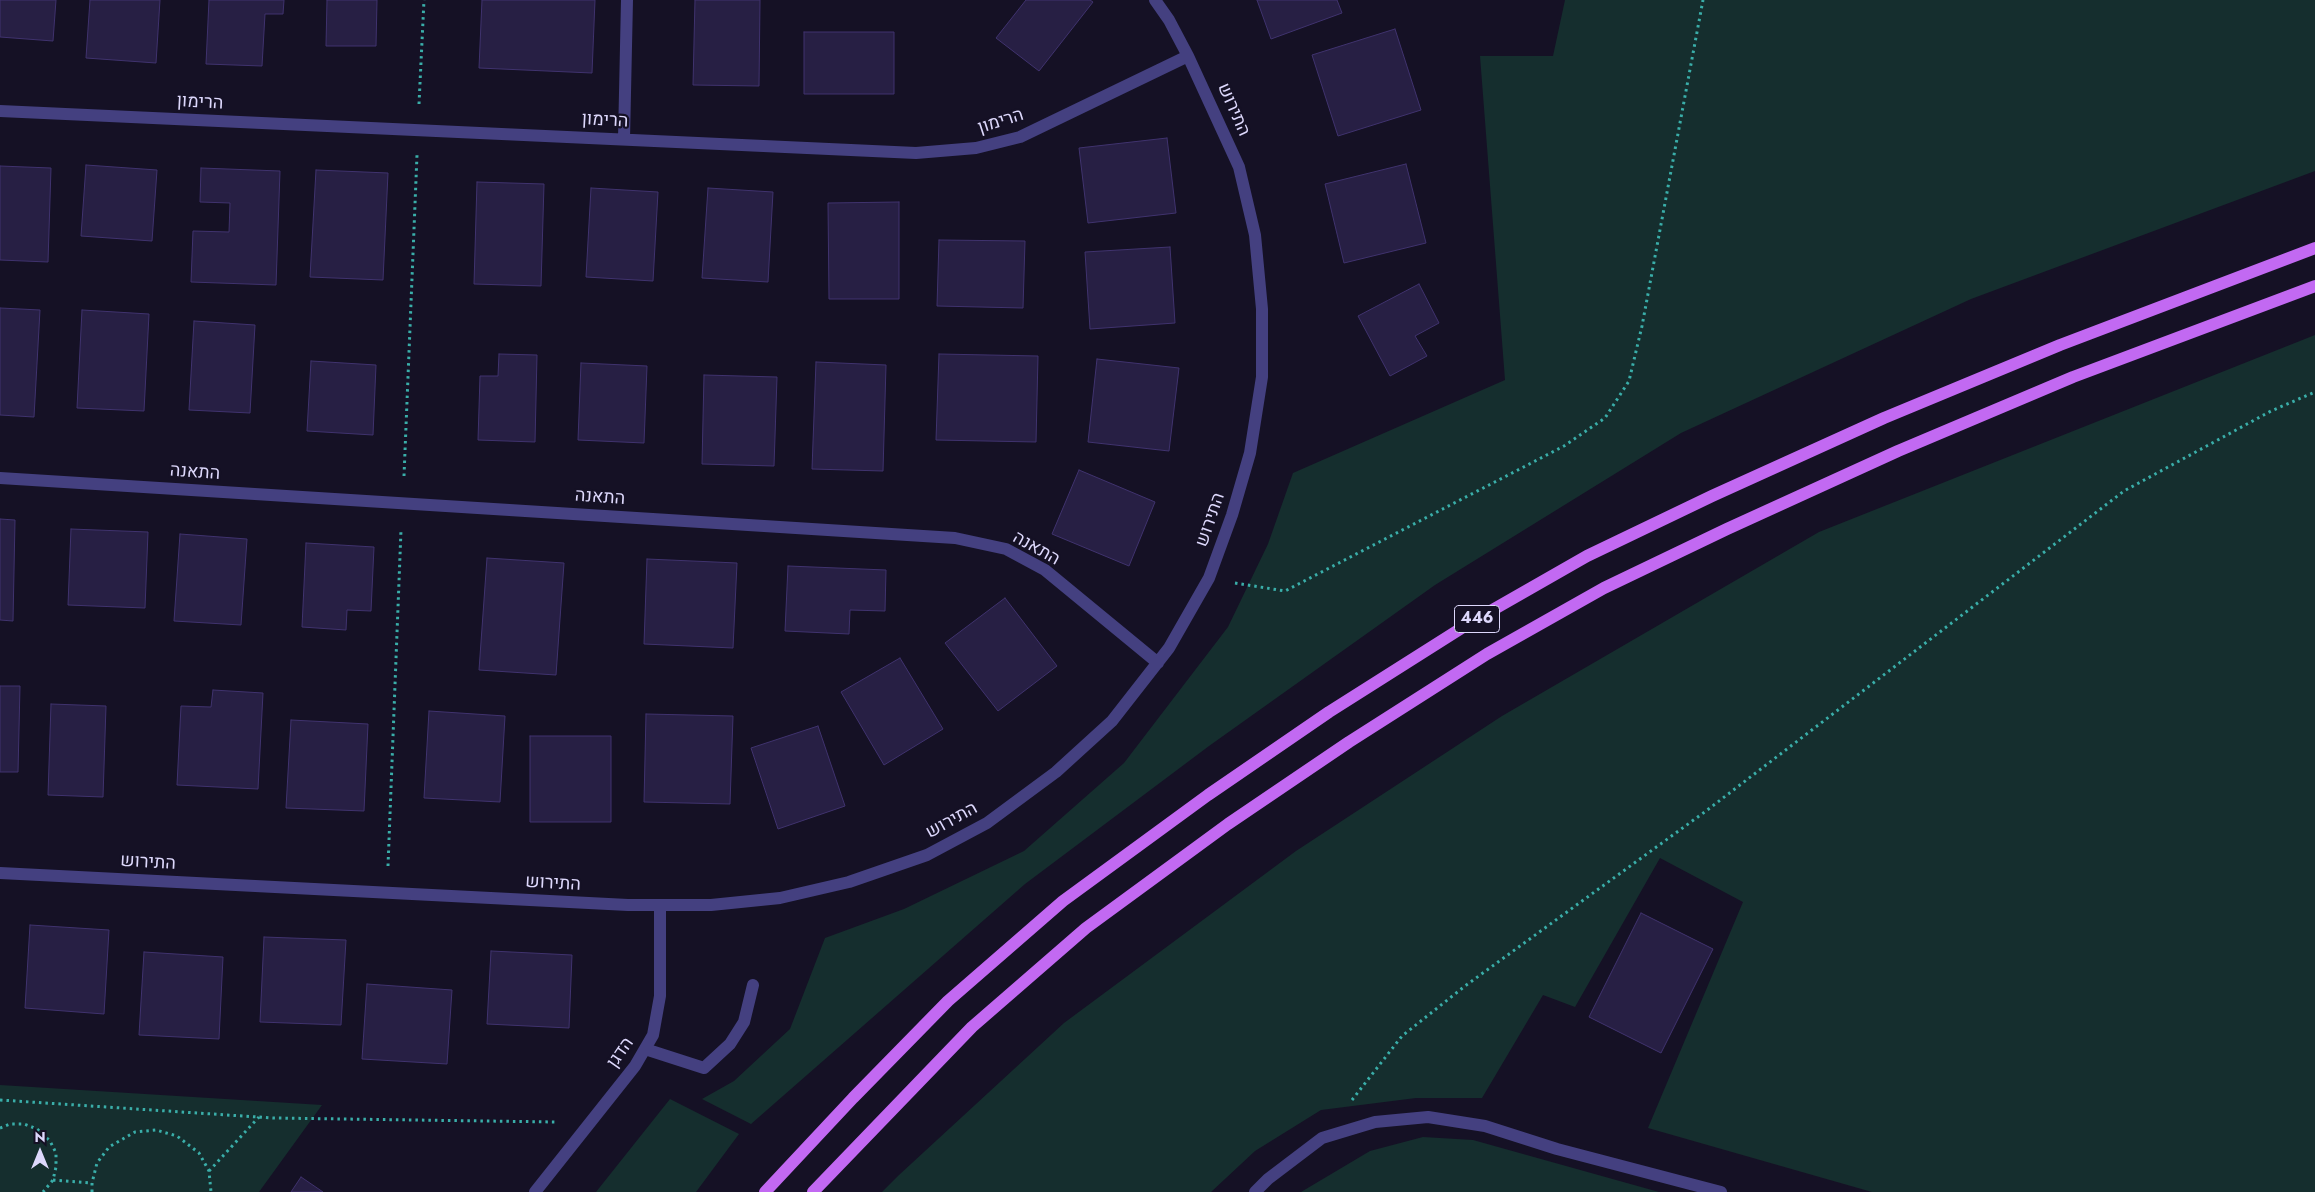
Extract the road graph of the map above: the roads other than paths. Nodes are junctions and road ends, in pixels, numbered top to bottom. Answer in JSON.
{"nodes":[{"id":1,"x":627,"y":0,"type":"edge"},
{"id":2,"x":1155,"y":0,"type":"edge"},
{"id":3,"x":1188,"y":56,"type":"junction"},
{"id":4,"x":0,"y":111,"type":"edge"},
{"id":5,"x":624,"y":140,"type":"junction"},
{"id":6,"x":2315,"y":248,"type":"edge"},
{"id":7,"x":2315,"y":286,"type":"edge"},
{"id":8,"x":0,"y":478,"type":"edge"},
{"id":9,"x":1158,"y":663,"type":"junction"},
{"id":10,"x":0,"y":873,"type":"edge"},
{"id":11,"x":660,"y":905,"type":"junction"},
{"id":12,"x":753,"y":985,"type":"dead end"},
{"id":13,"x":645,"y":1049,"type":"junction"},
{"id":14,"x":535,"y":1192,"type":"edge"},
{"id":15,"x":765,"y":1192,"type":"edge"},
{"id":16,"x":813,"y":1192,"type":"edge"},
{"id":17,"x":1255,"y":1192,"type":"edge"},
{"id":18,"x":1721,"y":1192,"type":"edge"}],
"edges":[{"from":1,"to":5,"type":"street"},
{"from":2,"to":3,"type":"street","name":"התירוש"},
{"from":3,"to":5,"type":"street","name":"הרימון"},
{"from":3,"to":9,"type":"street","name":"התירוש"},
{"from":4,"to":5,"type":"street","name":"הרימון"},
{"from":6,"to":15,"type":"main road","number":"446"},
{"from":7,"to":16,"type":"main road","number":"446"},
{"from":8,"to":9,"type":"street","name":"התאנה"},
{"from":9,"to":11,"type":"street","name":"התירוש"},
{"from":10,"to":11,"type":"street","name":"התירוש"},
{"from":11,"to":13,"type":"street","name":"הדגן"},
{"from":12,"to":13,"type":"street"},
{"from":13,"to":14,"type":"street","name":"הדגן"},
{"from":17,"to":18,"type":"street"}]}
